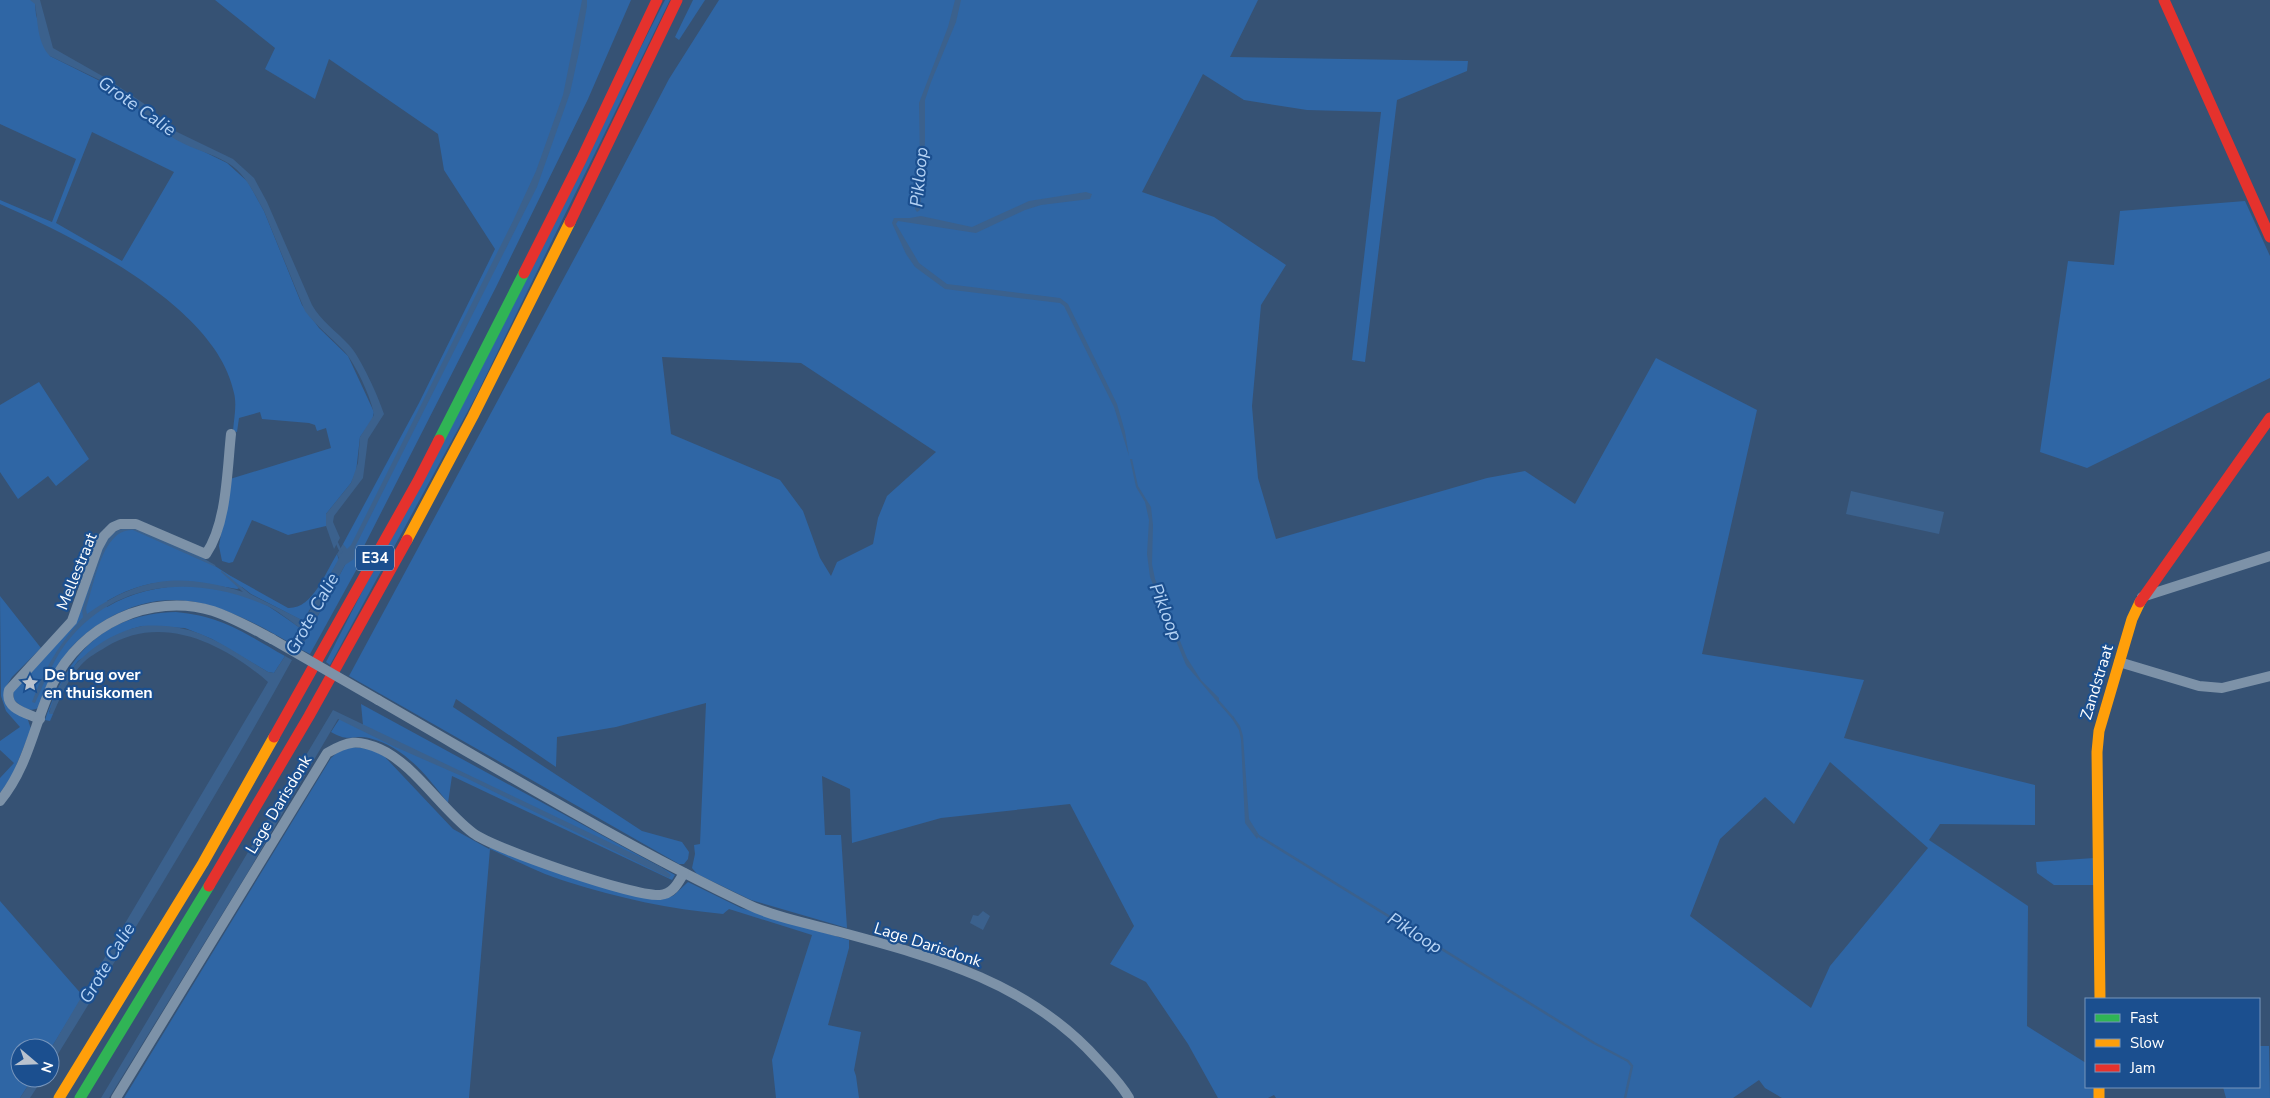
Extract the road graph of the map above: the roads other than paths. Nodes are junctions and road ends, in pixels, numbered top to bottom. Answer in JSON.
{"nodes":[{"id":1,"x":657,"y":0,"type":"edge"},
{"id":2,"x":677,"y":0,"type":"edge"},
{"id":3,"x":2164,"y":0,"type":"edge"},
{"id":4,"x":2270,"y":237,"type":"edge"},
{"id":5,"x":2270,"y":418,"type":"edge"},
{"id":6,"x":231,"y":434,"type":"dead end"},
{"id":7,"x":2270,"y":556,"type":"edge"},
{"id":8,"x":2142,"y":598,"type":"junction"},
{"id":9,"x":2119,"y":662,"type":"junction"},
{"id":10,"x":2270,"y":676,"type":"edge"},
{"id":11,"x":40,"y":719,"type":"junction"},
{"id":12,"x":0,"y":801,"type":"edge"},
{"id":13,"x":684,"y":874,"type":"junction"},
{"id":14,"x":2100,"y":998,"type":"edge"},
{"id":15,"x":59,"y":1098,"type":"edge"},
{"id":16,"x":80,"y":1098,"type":"edge"},
{"id":17,"x":116,"y":1098,"type":"edge"},
{"id":18,"x":1129,"y":1098,"type":"edge"}],
"edges":[{"from":1,"to":15,"type":"main road","number":"E34"},
{"from":2,"to":16,"type":"main road","number":"E34"},
{"from":3,"to":4,"type":"main road"},
{"from":5,"to":8,"type":"main road","name":"Zandstraat"},
{"from":6,"to":11,"type":"street","name":"Mellestraat"},
{"from":7,"to":8,"type":"street"},
{"from":8,"to":9,"type":"main road","name":"Zandstraat"},
{"from":9,"to":10,"type":"street"},
{"from":9,"to":14,"type":"main road","name":"Zandstraat"},
{"from":11,"to":12,"type":"street","name":"Lage Darisdonk"},
{"from":11,"to":13,"type":"street","name":"Lage Darisdonk","bridge":true},
{"from":13,"to":17,"type":"street","name":"Lage Darisdonk"},
{"from":13,"to":18,"type":"street","name":"Lage Darisdonk"}]}
